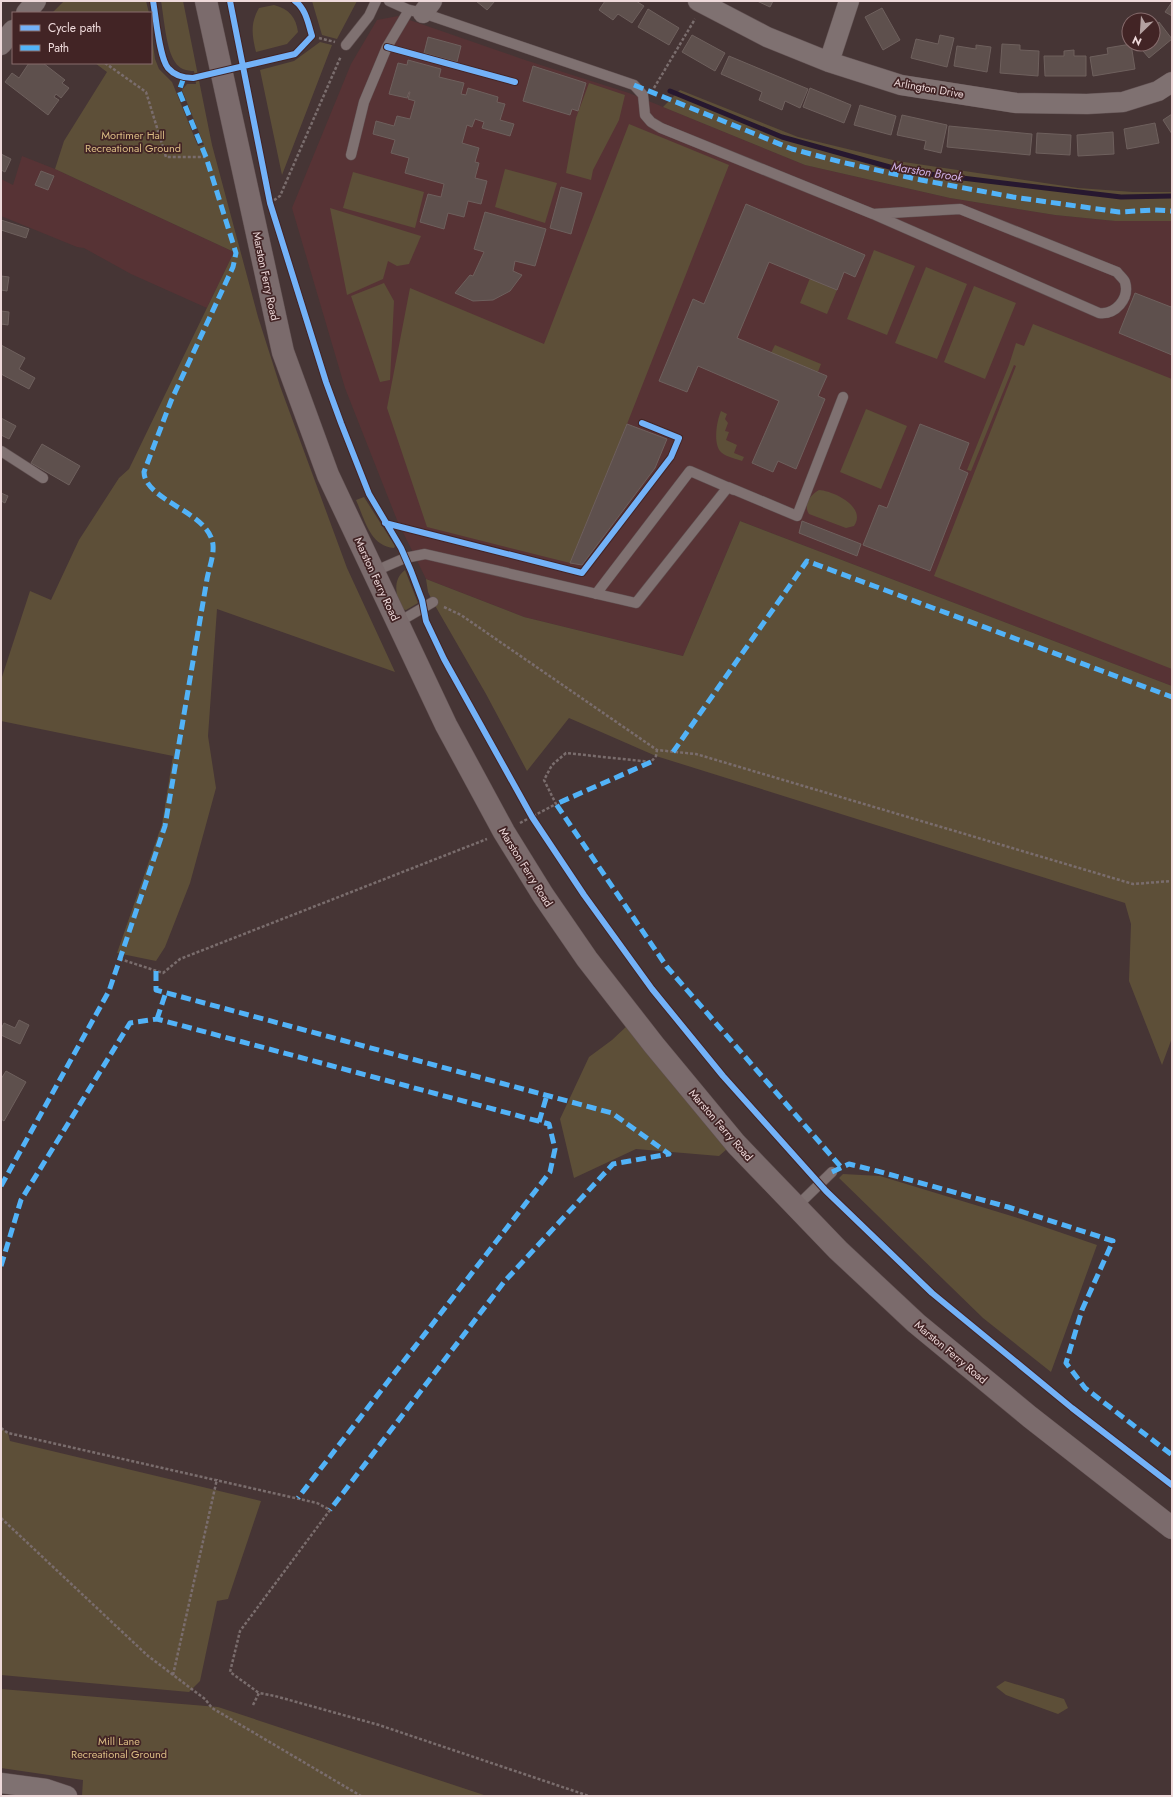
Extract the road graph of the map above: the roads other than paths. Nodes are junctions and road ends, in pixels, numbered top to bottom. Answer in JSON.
{"nodes":[{"id":1,"x":36,"y":1,"type":"edge"},
{"id":2,"x":206,"y":1,"type":"edge"},
{"id":3,"x":376,"y":1,"type":"edge"},
{"id":4,"x":389,"y":1,"type":"edge"},
{"id":5,"x":849,"y":1,"type":"edge"},
{"id":6,"x":702,"y":3,"type":"edge"},
{"id":7,"x":421,"y":8,"type":"edge"},
{"id":8,"x":27,"y":12,"type":"edge"},
{"id":9,"x":12,"y":31,"type":"edge"},
{"id":10,"x":1,"y":45,"type":"edge"},
{"id":11,"x":346,"y":45,"type":"road end"},
{"id":12,"x":829,"y":62,"type":"junction"},
{"id":13,"x":1172,"y":82,"type":"edge"},
{"id":14,"x":351,"y":155,"type":"dead end"},
{"id":15,"x":872,"y":214,"type":"junction"},
{"id":16,"x":843,"y":397,"type":"dead end"},
{"id":17,"x":1,"y":451,"type":"edge"},
{"id":18,"x":43,"y":478,"type":"dead end"},
{"id":19,"x":739,"y":492,"type":"junction"},
{"id":20,"x":373,"y":572,"type":"junction"},
{"id":21,"x":596,"y":594,"type":"junction"},
{"id":22,"x":432,"y":602,"type":"road end"},
{"id":23,"x":397,"y":623,"type":"junction"},
{"id":24,"x":832,"y":1172,"type":"dead end"},
{"id":25,"x":796,"y":1207,"type":"junction"},
{"id":26,"x":1172,"y":1528,"type":"edge"},
{"id":27,"x":1,"y":1783,"type":"edge"},
{"id":28,"x":67,"y":1796,"type":"edge"}],
"edges":[{"from":1,"to":8,"type":"street"},
{"from":2,"to":20,"type":"main road","name":"Marston Ferry Road"},
{"from":3,"to":11,"type":"lane"},
{"from":4,"to":7,"type":"lane"},
{"from":5,"to":12,"type":"street"},
{"from":6,"to":12,"type":"street","name":"Arlington Drive"},
{"from":7,"to":14,"type":"lane"},
{"from":7,"to":15,"type":"lane"},
{"from":9,"to":10,"type":"street"},
{"from":12,"to":13,"type":"street","name":"Arlington Drive"},
{"from":15,"to":15,"type":"lane"},
{"from":16,"to":19,"type":"lane"},
{"from":17,"to":18,"type":"lane"},
{"from":19,"to":21,"type":"lane"},
{"from":19,"to":21,"type":"lane"},
{"from":20,"to":21,"type":"lane"},
{"from":20,"to":23,"type":"main road","name":"Marston Ferry Road"},
{"from":22,"to":23,"type":"lane"},
{"from":23,"to":25,"type":"main road","name":"Marston Ferry Road"},
{"from":24,"to":25,"type":"lane"},
{"from":25,"to":26,"type":"main road","name":"Marston Ferry Road"},
{"from":27,"to":28,"type":"street"}]}
